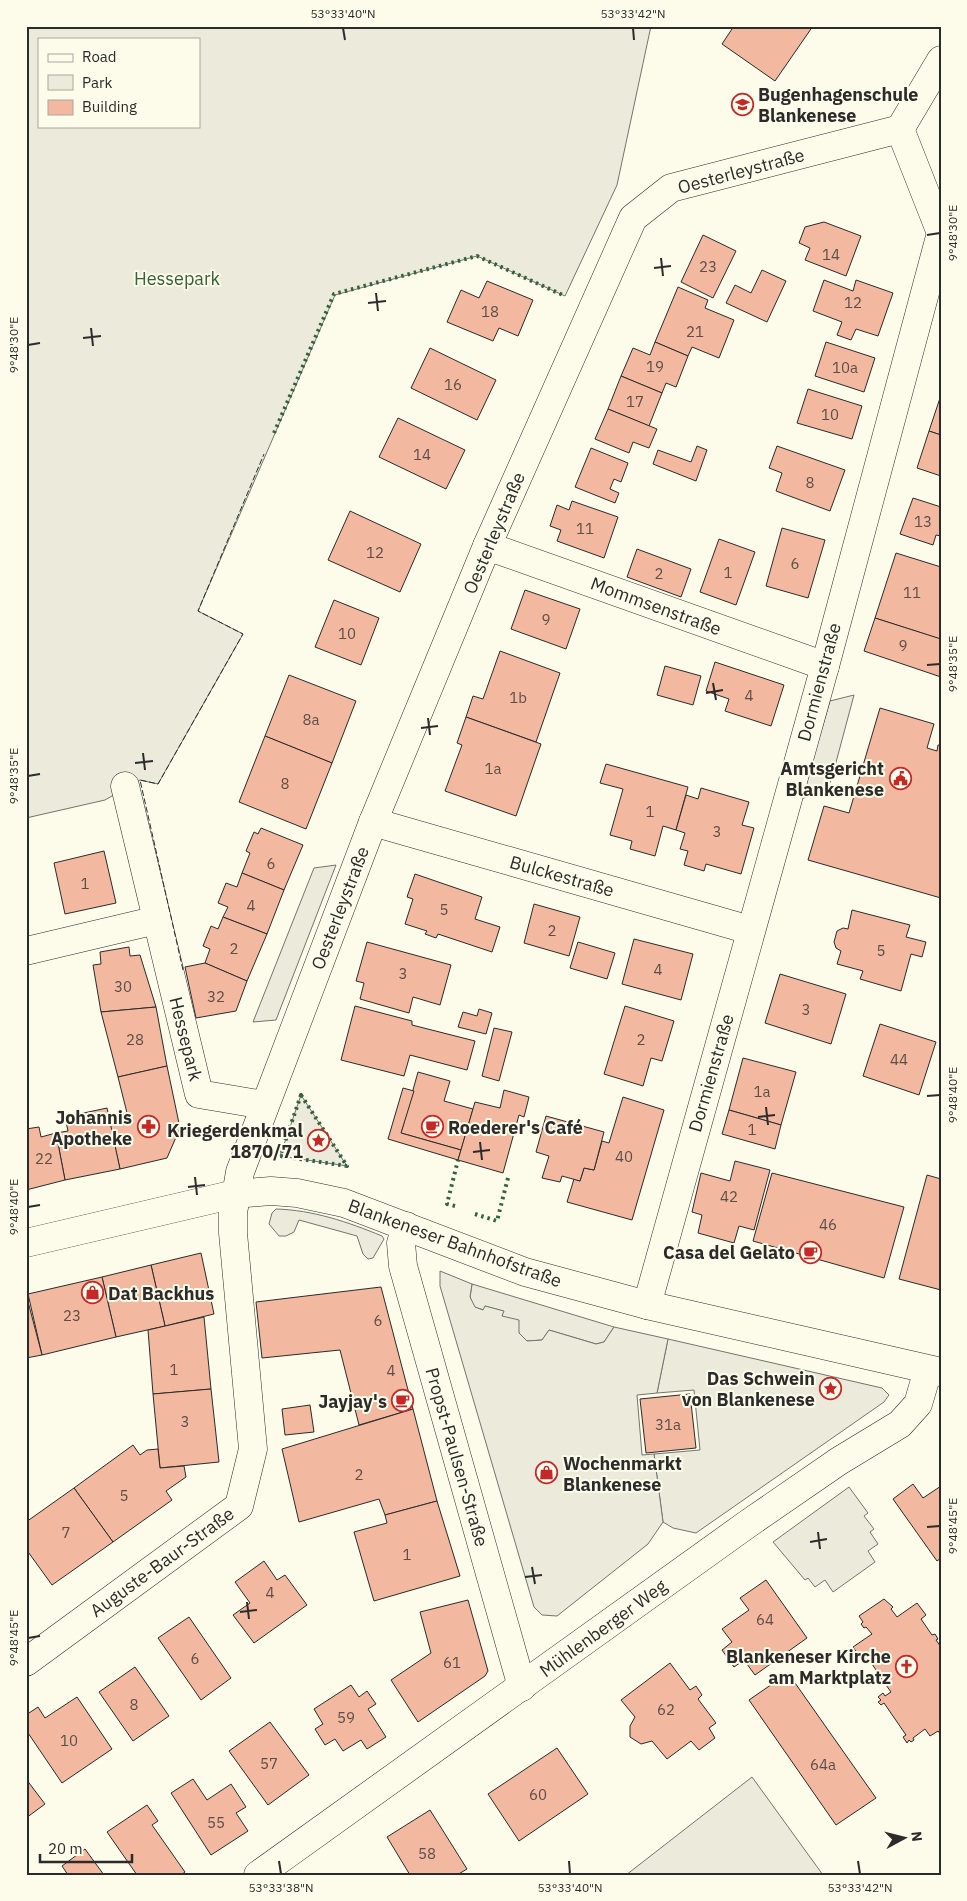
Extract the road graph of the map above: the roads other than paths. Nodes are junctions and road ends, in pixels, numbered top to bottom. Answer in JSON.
{"nodes":[{"id":1,"x":941,"y":60,"type":"edge"},
{"id":2,"x":900,"y":129,"type":"junction"},
{"id":3,"x":941,"y":233,"type":"edge"},
{"id":4,"x":487,"y":546,"type":"junction"},
{"id":5,"x":824,"y":666,"type":"junction"},
{"id":6,"x":125,"y":786,"type":"dead end"},
{"id":7,"x":373,"y":822,"type":"junction"},
{"id":8,"x":156,"y":920,"type":"junction"},
{"id":9,"x":750,"y":930,"type":"junction"},
{"id":10,"x":26,"y":951,"type":"edge"},
{"id":11,"x":264,"y":1106,"type":"junction"},
{"id":12,"x":235,"y":1194,"type":"junction"},
{"id":13,"x":406,"y":1226,"type":"junction"},
{"id":14,"x":26,"y":1243,"type":"edge"},
{"id":15,"x":647,"y":1305,"type":"junction"},
{"id":16,"x":934,"y":1371,"type":"edge"},
{"id":17,"x":26,"y":1662,"type":"edge"},
{"id":18,"x":522,"y":1687,"type":"junction"},
{"id":19,"x":258,"y":1875,"type":"edge"}],
"edges":[{"from":1,"to":2,"type":"street"},
{"from":2,"to":3,"type":"street","name":"Dormienstraße"},
{"from":2,"to":4,"type":"street","name":"Oesterleystraße"},
{"from":3,"to":5,"type":"street","name":"Dormienstraße"},
{"from":4,"to":5,"type":"street","name":"Mommsenstraße"},
{"from":4,"to":7,"type":"street","name":"Oesterleystraße"},
{"from":5,"to":9,"type":"street","name":"Dormienstraße"},
{"from":6,"to":8,"type":"street","name":"Hessepark"},
{"from":7,"to":9,"type":"street","name":"Bulckestraße"},
{"from":7,"to":11,"type":"street","name":"Oesterleystraße"},
{"from":8,"to":10,"type":"street"},
{"from":8,"to":11,"type":"street","name":"Hessepark"},
{"from":9,"to":15,"type":"street","name":"Dormienstraße"},
{"from":11,"to":12,"type":"street","name":"Oesterleystraße"},
{"from":12,"to":13,"type":"street","name":"Blankeneser Bahnhofstraße"},
{"from":12,"to":14,"type":"street","name":"Blankeneser Bahnhofstraße"},
{"from":12,"to":17,"type":"street","name":"Auguste-Baur-Straße"},
{"from":13,"to":15,"type":"street","name":"Blankeneser Bahnhofstraße"},
{"from":13,"to":18,"type":"street","name":"Propst-Paulsen-Straße"},
{"from":15,"to":16,"type":"street","name":"Blankeneser Bahnhofstraße"},
{"from":16,"to":18,"type":"street","name":"Mühlenberger Weg"},
{"from":18,"to":19,"type":"street","name":"Mühlenberger Weg"}]}
